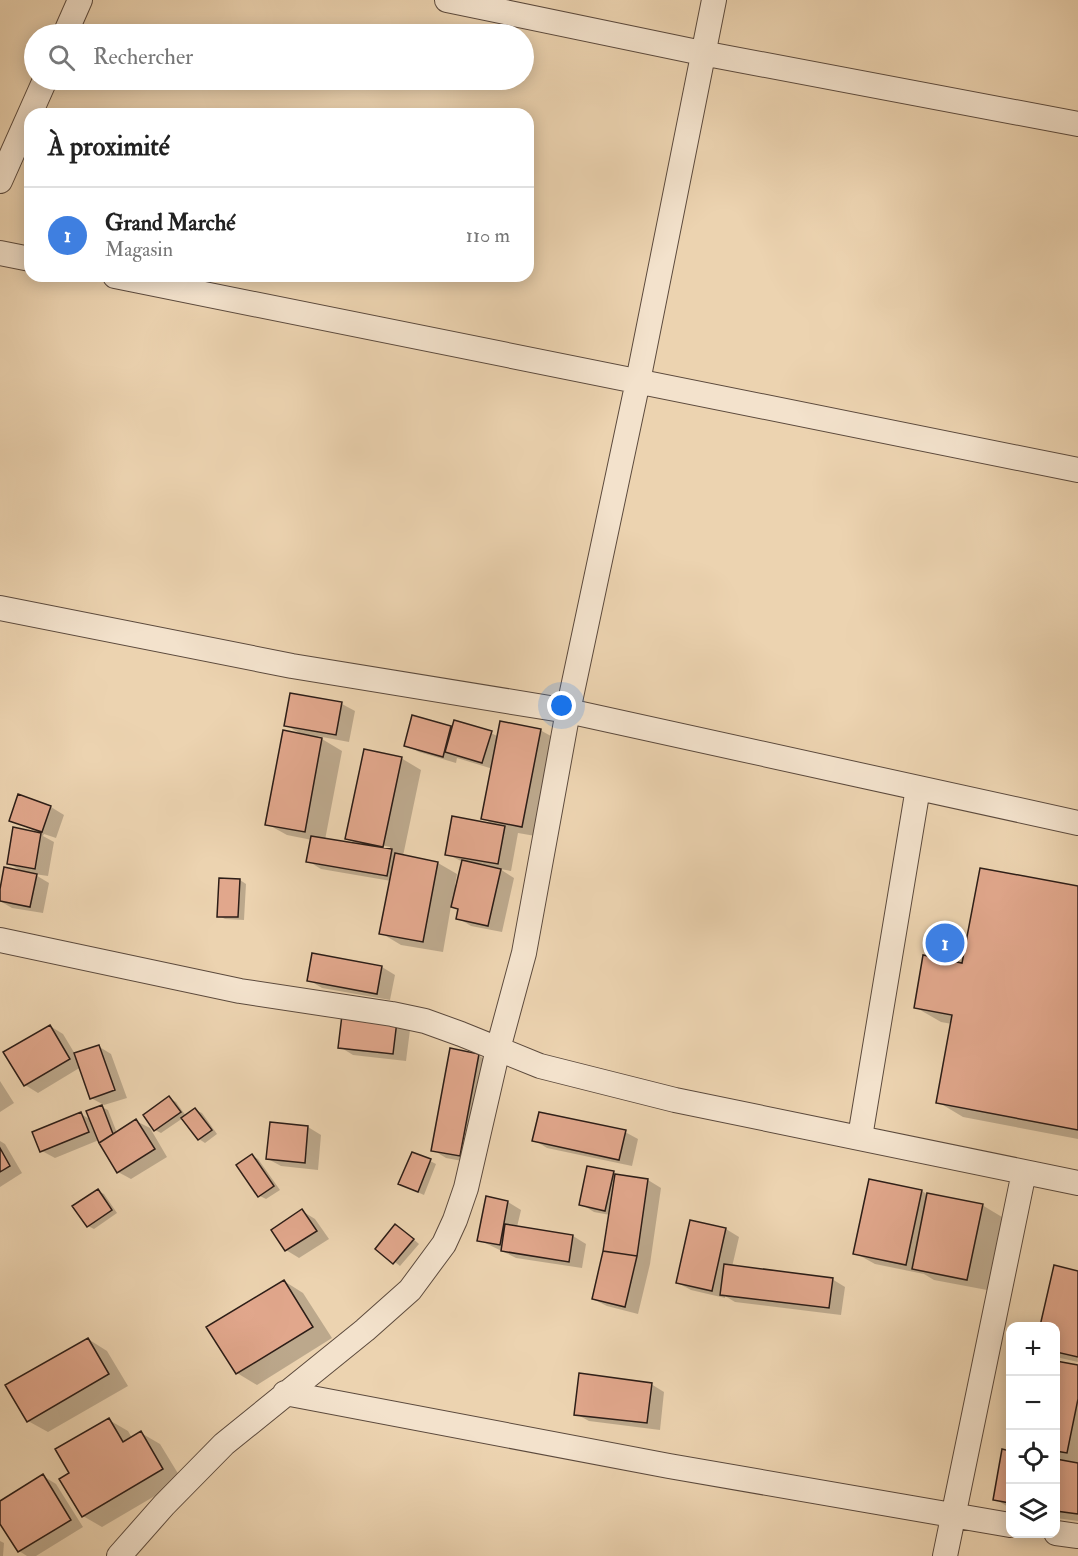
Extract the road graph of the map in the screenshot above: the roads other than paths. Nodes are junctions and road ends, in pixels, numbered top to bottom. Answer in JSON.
{"nodes":[{"id":1,"x":80,"y":0,"type":"edge"},
{"id":2,"x":447,"y":0,"type":"edge"},
{"id":3,"x":714,"y":0,"type":"edge"},
{"id":4,"x":69,"y":24,"type":"edge"},
{"id":5,"x":702,"y":53,"type":"junction"},
{"id":6,"x":41,"y":90,"type":"edge"},
{"id":7,"x":33,"y":108,"type":"edge"},
{"id":8,"x":1078,"y":124,"type":"edge"},
{"id":9,"x":24,"y":127,"type":"edge"},
{"id":10,"x":0,"y":181,"type":"edge"},
{"id":11,"x":0,"y":253,"type":"edge"},
{"id":12,"x":24,"y":258,"type":"edge"},
{"id":13,"x":145,"y":282,"type":"edge"},
{"id":14,"x":638,"y":381,"type":"junction"},
{"id":15,"x":1078,"y":470,"type":"edge"},
{"id":16,"x":0,"y":608,"type":"edge"},
{"id":17,"x":568,"y":711,"type":"junction"},
{"id":18,"x":918,"y":788,"type":"junction"},
{"id":19,"x":1078,"y":823,"type":"edge"},
{"id":20,"x":0,"y":940,"type":"edge"},
{"id":21,"x":498,"y":1049,"type":"junction"},
{"id":22,"x":860,"y":1137,"type":"junction"},
{"id":23,"x":1024,"y":1172,"type":"junction"},
{"id":24,"x":1078,"y":1183,"type":"edge"},
{"id":25,"x":285,"y":1393,"type":"junction"},
{"id":26,"x":953,"y":1516,"type":"junction"},
{"id":27,"x":1006,"y":1524,"type":"edge"},
{"id":28,"x":1060,"y":1534,"type":"edge"},
{"id":29,"x":1078,"y":1536,"type":"edge"},
{"id":30,"x":119,"y":1556,"type":"edge"},
{"id":31,"x":945,"y":1556,"type":"edge"}],
"edges":[{"from":1,"to":4,"type":"street"},
{"from":2,"to":5,"type":"street"},
{"from":3,"to":5,"type":"street"},
{"from":5,"to":8,"type":"street"},
{"from":5,"to":14,"type":"street"},
{"from":6,"to":7,"type":"street"},
{"from":9,"to":10,"type":"street"},
{"from":11,"to":12,"type":"street"},
{"from":13,"to":14,"type":"street"},
{"from":14,"to":15,"type":"street"},
{"from":14,"to":17,"type":"street"},
{"from":16,"to":17,"type":"street"},
{"from":17,"to":18,"type":"street"},
{"from":17,"to":21,"type":"street"},
{"from":18,"to":19,"type":"street"},
{"from":18,"to":22,"type":"street"},
{"from":20,"to":21,"type":"street"},
{"from":21,"to":22,"type":"street"},
{"from":21,"to":25,"type":"street"},
{"from":22,"to":23,"type":"street"},
{"from":23,"to":24,"type":"street"},
{"from":23,"to":26,"type":"street"},
{"from":25,"to":26,"type":"street"},
{"from":25,"to":30,"type":"street"},
{"from":26,"to":27,"type":"street"},
{"from":26,"to":31,"type":"street"},
{"from":28,"to":29,"type":"street"}]}
